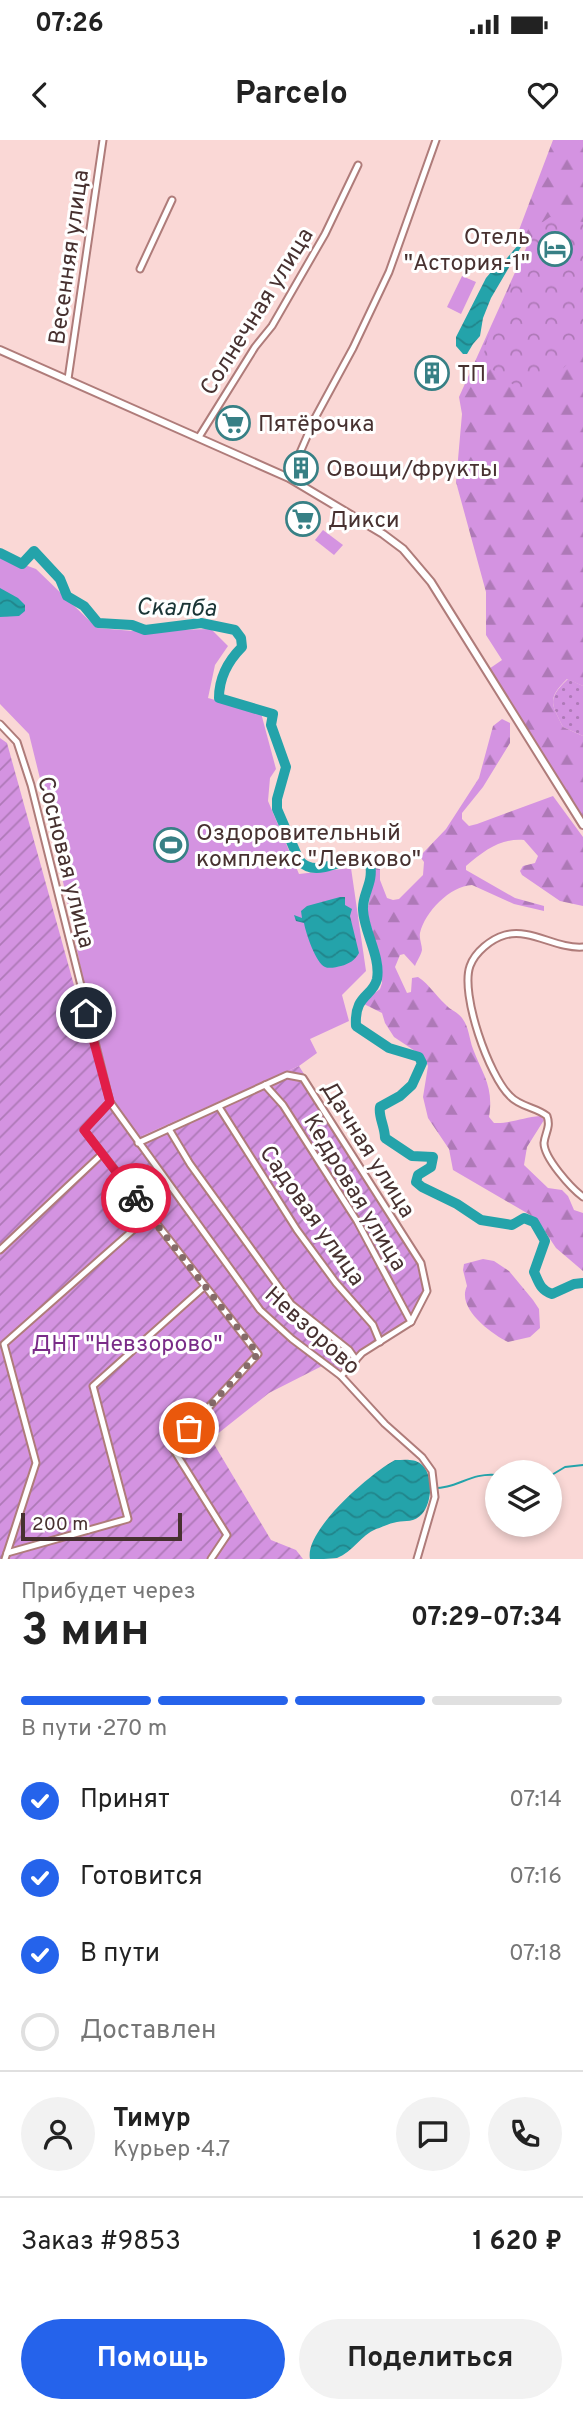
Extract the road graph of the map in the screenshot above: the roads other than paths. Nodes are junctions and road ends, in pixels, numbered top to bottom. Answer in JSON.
{"nodes":[{"id":1,"x":103,"y":140,"type":"edge"},
{"id":2,"x":436,"y":140,"type":"edge"},
{"id":3,"x":358,"y":164,"type":"dead end"},
{"id":4,"x":172,"y":200,"type":"dead end"},
{"id":5,"x":140,"y":268,"type":"dead end"},
{"id":6,"x":0,"y":350,"type":"edge"},
{"id":7,"x":68,"y":379,"type":"junction"},
{"id":8,"x":199,"y":437,"type":"junction"},
{"id":9,"x":289,"y":478,"type":"junction"},
{"id":10,"x":0,"y":724,"type":"edge"},
{"id":11,"x":583,"y":825,"type":"edge"},
{"id":12,"x":583,"y":947,"type":"edge"},
{"id":13,"x":265,"y":1085,"type":"junction"},
{"id":14,"x":109,"y":1099,"type":"junction"},
{"id":15,"x":219,"y":1107,"type":"junction"},
{"id":16,"x":169,"y":1129,"type":"junction"},
{"id":17,"x":138,"y":1143,"type":"junction"},
{"id":18,"x":102,"y":1154,"type":"junction"},
{"id":19,"x":583,"y":1197,"type":"edge"},
{"id":20,"x":150,"y":1215,"type":"junction"},
{"id":21,"x":0,"y":1250,"type":"edge"},
{"id":22,"x":205,"y":1286,"type":"junction"},
{"id":23,"x":411,"y":1322,"type":"junction"},
{"id":24,"x":380,"y":1342,"type":"junction"},
{"id":25,"x":356,"y":1360,"type":"junction"},
{"id":26,"x":341,"y":1376,"type":"junction"},
{"id":27,"x":6,"y":1556,"type":"edge"},
{"id":28,"x":211,"y":1559,"type":"edge"},
{"id":29,"x":417,"y":1559,"type":"edge"}],
"edges":[{"from":1,"to":7,"type":"street","name":"Весенняя улица"},
{"from":2,"to":9,"type":"street"},
{"from":3,"to":8,"type":"street","name":"Солнечная улица"},
{"from":4,"to":5,"type":"street"},
{"from":6,"to":7,"type":"street"},
{"from":7,"to":8,"type":"street"},
{"from":8,"to":9,"type":"street"},
{"from":9,"to":11,"type":"street"},
{"from":10,"to":14,"type":"street","name":"Сосновая улица"},
{"from":12,"to":19,"type":"street"},
{"from":13,"to":15,"type":"street","name":"Дачная улица"},
{"from":13,"to":23,"type":"street","name":"Кедровая улица"},
{"from":13,"to":23,"type":"street","name":"Дачная улица"},
{"from":14,"to":17,"type":"street","name":"Невзорово"},
{"from":14,"to":18,"type":"street"},
{"from":15,"to":16,"type":"street","name":"Дачная улица"},
{"from":15,"to":24,"type":"street","name":"Садовая улица"},
{"from":16,"to":17,"type":"street","name":"Дачная улица"},
{"from":16,"to":25,"type":"street"},
{"from":17,"to":26,"type":"street","name":"Невзорово"},
{"from":18,"to":20,"type":"street"},
{"from":18,"to":21,"type":"street"},
{"from":20,"to":22,"type":"street"},
{"from":20,"to":27,"type":"street"},
{"from":22,"to":27,"type":"street"},
{"from":22,"to":28,"type":"street"},
{"from":23,"to":24,"type":"street","name":"Дачная улица"},
{"from":24,"to":25,"type":"street","name":"Дачная улица"},
{"from":25,"to":26,"type":"street","name":"Дачная улица"},
{"from":26,"to":29,"type":"street","name":"Невзорово"}]}
